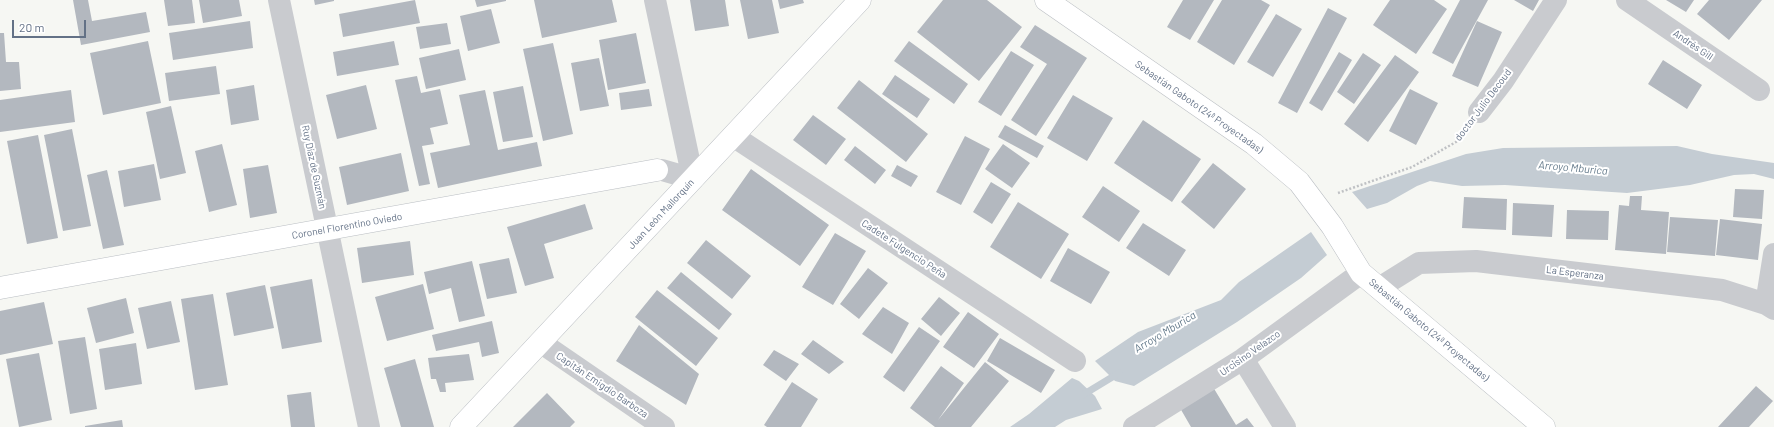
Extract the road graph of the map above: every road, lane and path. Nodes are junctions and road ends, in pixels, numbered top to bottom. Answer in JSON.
{"nodes":[{"id":1,"x":279,"y":0,"type":"edge"},
{"id":2,"x":655,"y":0,"type":"edge"},
{"id":3,"x":860,"y":0,"type":"edge"},
{"id":4,"x":1046,"y":0,"type":"edge"},
{"id":5,"x":1556,"y":0,"type":"edge"},
{"id":6,"x":1627,"y":0,"type":"edge"},
{"id":7,"x":1759,"y":90,"type":"dead end"},
{"id":8,"x":1479,"y":112,"type":"joint"},
{"id":9,"x":733,"y":136,"type":"junction"},
{"id":10,"x":693,"y":179,"type":"junction"},
{"id":11,"x":1314,"y":202,"type":"junction"},
{"id":12,"x":327,"y":229,"type":"junction"},
{"id":13,"x":1774,"y":254,"type":"edge"},
{"id":14,"x":1361,"y":273,"type":"junction"},
{"id":15,"x":0,"y":288,"type":"edge"},
{"id":16,"x":1379,"y":288,"type":"junction"},
{"id":17,"x":1770,"y":307,"type":"edge"},
{"id":18,"x":540,"y":342,"type":"junction"},
{"id":19,"x":1243,"y":359,"type":"junction"},
{"id":20,"x":1075,"y":361,"type":"dead end"},
{"id":21,"x":369,"y":427,"type":"edge"},
{"id":22,"x":461,"y":427,"type":"edge"},
{"id":23,"x":664,"y":427,"type":"edge"},
{"id":24,"x":1134,"y":427,"type":"edge"},
{"id":25,"x":1285,"y":427,"type":"edge"},
{"id":26,"x":1544,"y":427,"type":"edge"}],
"edges":[{"from":1,"to":12,"type":"street","name":"Ruy Díaz de Guzmán"},
{"from":2,"to":10,"type":"street"},
{"from":3,"to":9,"type":"street","name":"Juan León Mallorquín"},
{"from":4,"to":11,"type":"street","name":"Sebastián Gaboto (24ª Proyectadas)"},
{"from":5,"to":8,"type":"street","name":"doctor Julio Decoud"},
{"from":6,"to":7,"type":"street","name":"Andrés Gill"},
{"from":8,"to":11,"type":"path","name":"doctor Julio Decoud"},
{"from":9,"to":10,"type":"street","name":"Juan León Mallorquín"},
{"from":9,"to":20,"type":"street","name":"Cadete Fulgencio Peña"},
{"from":10,"to":12,"type":"street","name":"Coronel Florentino Oviedo"},
{"from":10,"to":18,"type":"street","name":"Juan León Mallorquín"},
{"from":11,"to":14,"type":"street","name":"Sebastián Gaboto (24ª Proyectadas)"},
{"from":12,"to":15,"type":"street","name":"Coronel Florentino Oviedo"},
{"from":12,"to":21,"type":"street","name":"Ruy Díaz de Guzmán"},
{"from":13,"to":17,"type":"street"},
{"from":14,"to":16,"type":"street","name":"Sebastián Gaboto (24ª Proyectadas)"},
{"from":14,"to":19,"type":"street","name":"Urcisino Velazco"},
{"from":16,"to":17,"type":"street","name":"La Esperanza"},
{"from":16,"to":26,"type":"street","name":"Sebastián Gaboto (24ª Proyectadas)"},
{"from":18,"to":22,"type":"street","name":"Juan León Mallorquín"},
{"from":18,"to":23,"type":"street","name":"Capitán Emigdio Barboza"},
{"from":19,"to":24,"type":"street","name":"Urcisino Velazco"},
{"from":19,"to":25,"type":"street"}]}
